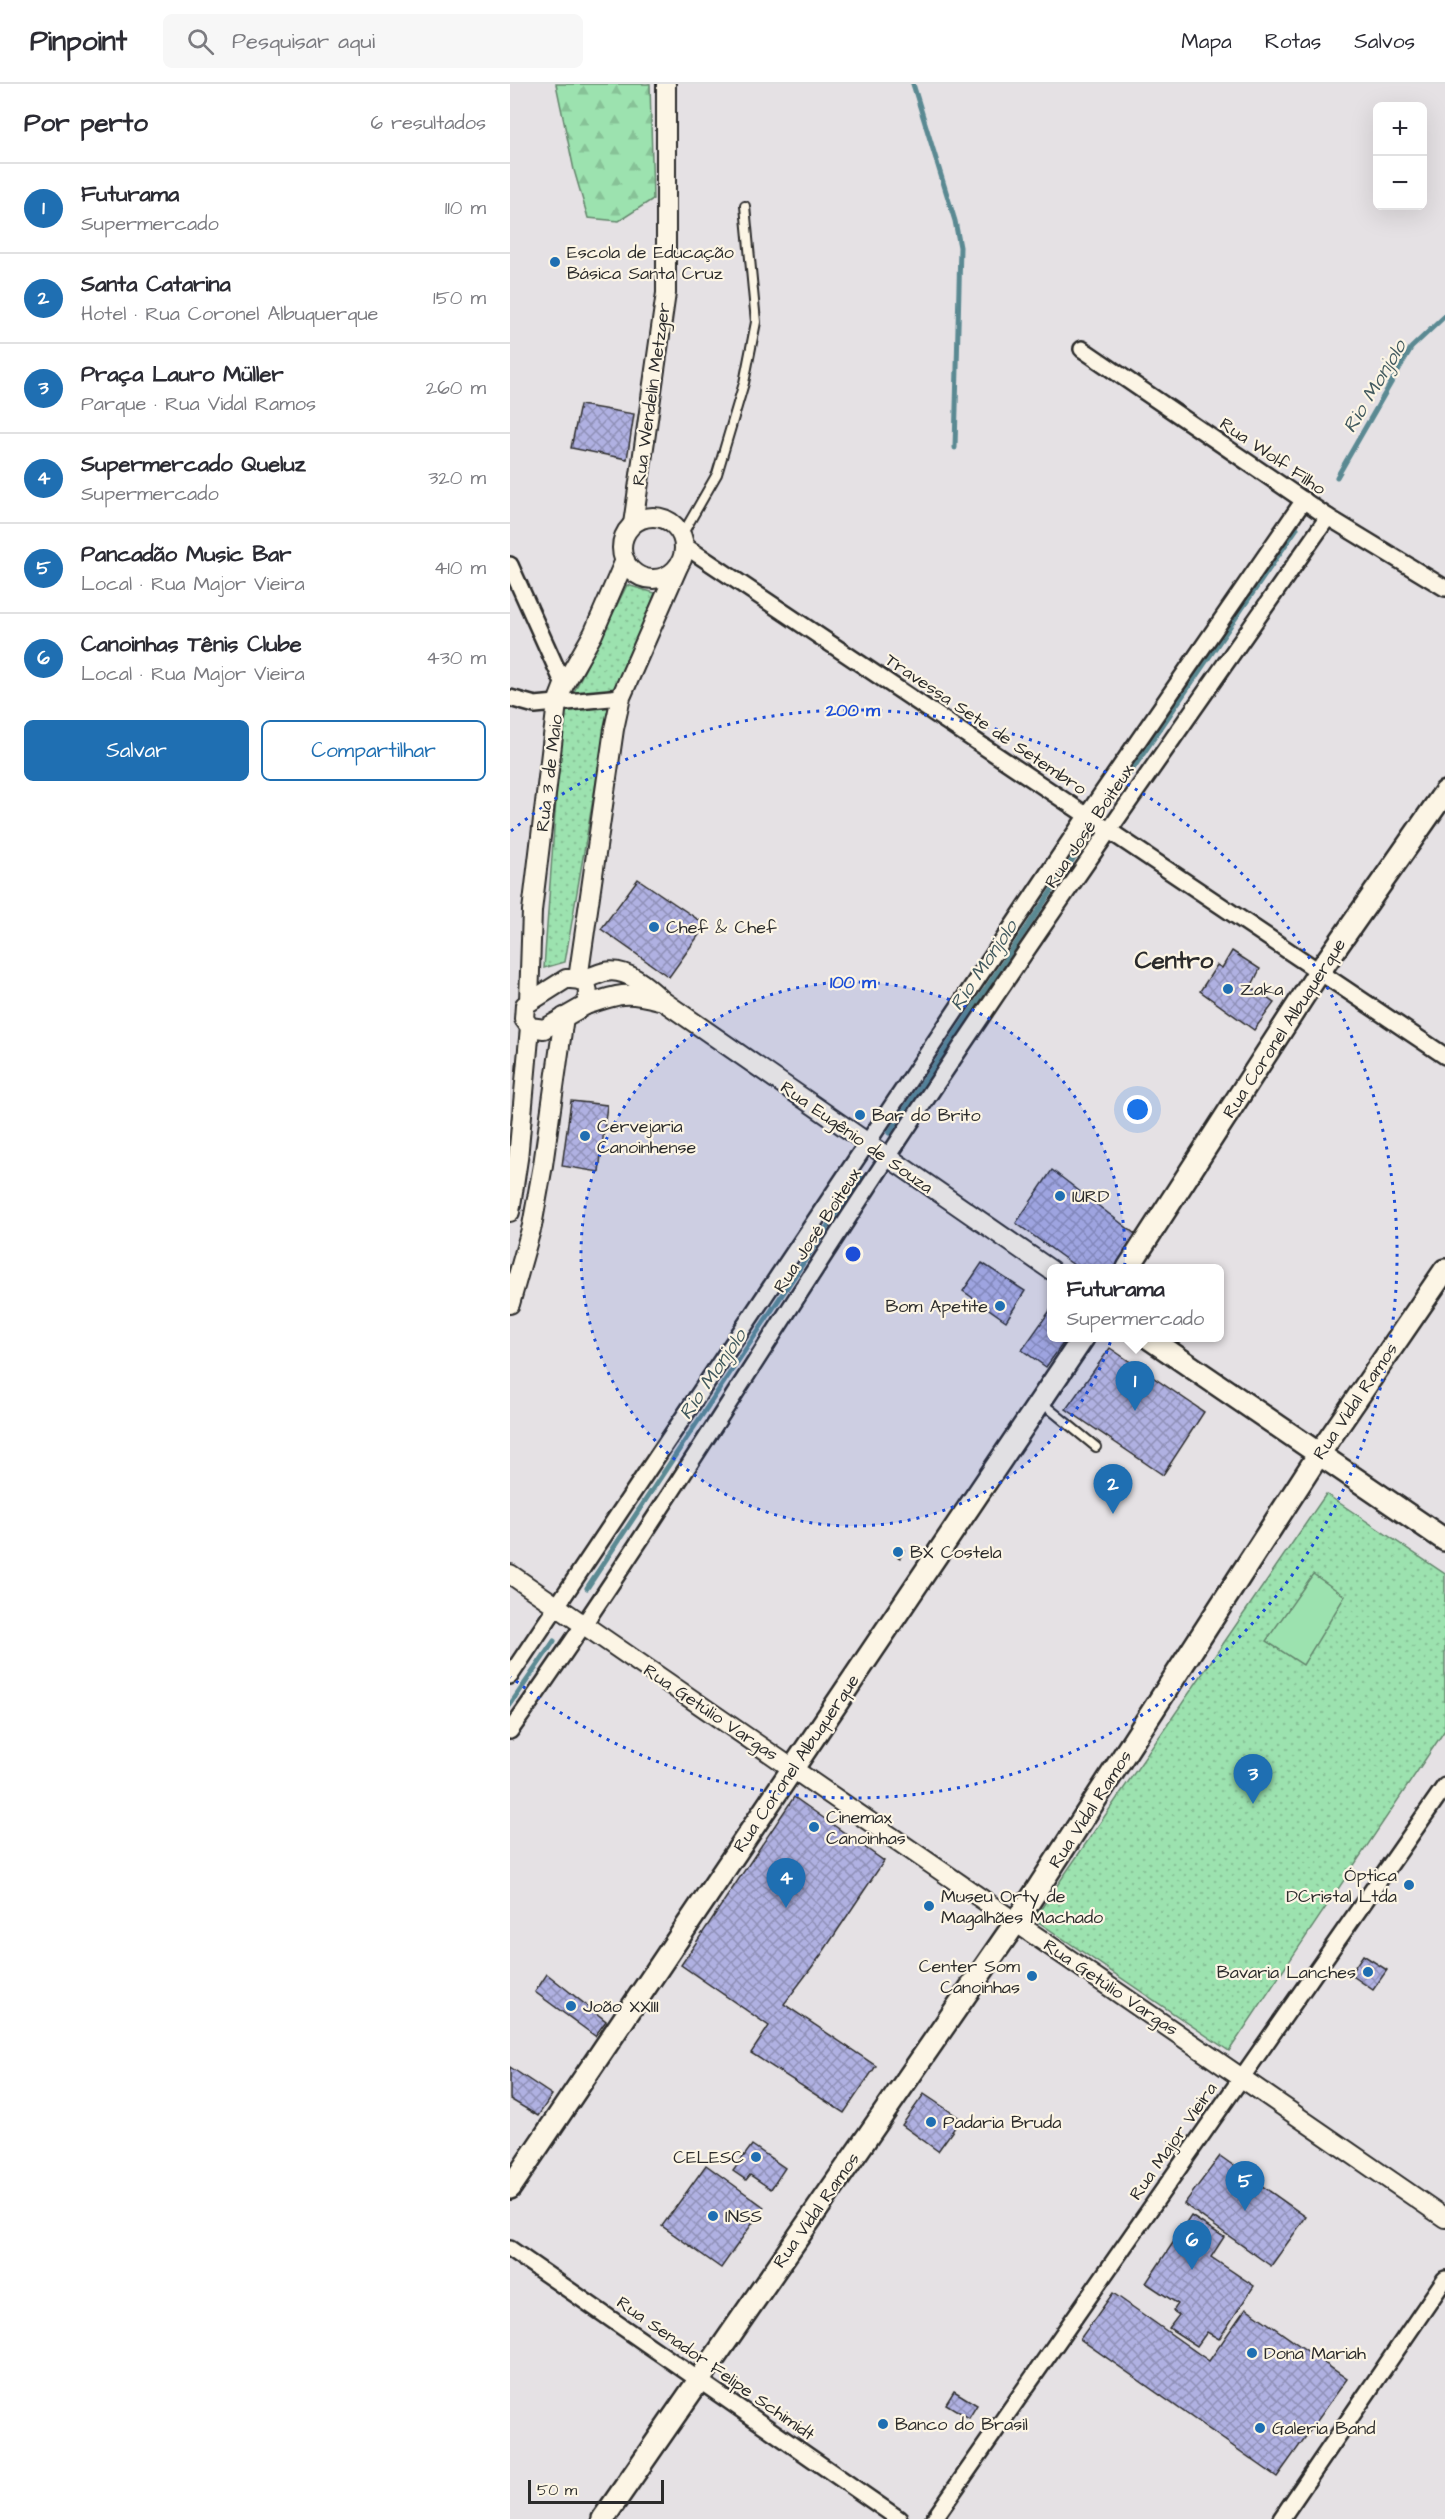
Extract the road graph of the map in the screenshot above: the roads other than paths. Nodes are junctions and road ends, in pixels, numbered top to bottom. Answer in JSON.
{"nodes":[{"id":1,"x":666,"y":84,"type":"edge"},
{"id":2,"x":745,"y":206,"type":"dead end"},
{"id":3,"x":1082,"y":350,"type":"dead end"},
{"id":4,"x":1304,"y":500,"type":"junction"},
{"id":5,"x":1328,"y":517,"type":"junction"},
{"id":6,"x":633,"y":524,"type":"junction"},
{"id":7,"x":683,"y":540,"type":"junction"},
{"id":8,"x":625,"y":560,"type":"junction"},
{"id":9,"x":510,"y":565,"type":"edge"},
{"id":10,"x":678,"y":567,"type":"junction"},
{"id":11,"x":1445,"y":588,"type":"edge"},
{"id":12,"x":564,"y":685,"type":"junction"},
{"id":13,"x":621,"y":697,"type":"junction"},
{"id":14,"x":510,"y":698,"type":"edge"},
{"id":15,"x":558,"y":703,"type":"junction"},
{"id":16,"x":1445,"y":792,"type":"edge"},
{"id":17,"x":1087,"y":815,"type":"junction"},
{"id":18,"x":1109,"y":830,"type":"junction"},
{"id":19,"x":1319,"y":972,"type":"junction"},
{"id":20,"x":580,"y":980,"type":"junction"},
{"id":21,"x":529,"y":1001,"type":"junction"},
{"id":22,"x":663,"y":1001,"type":"junction"},
{"id":23,"x":586,"y":1005,"type":"junction"},
{"id":24,"x":564,"y":1017,"type":"junction"},
{"id":25,"x":522,"y":1021,"type":"edge"},
{"id":26,"x":1445,"y":1056,"type":"edge"},
{"id":27,"x":523,"y":1105,"type":"junction"},
{"id":28,"x":552,"y":1107,"type":"junction"},
{"id":29,"x":866,"y":1144,"type":"junction"},
{"id":30,"x":887,"y":1158,"type":"junction"},
{"id":31,"x":510,"y":1212,"type":"edge"},
{"id":32,"x":1131,"y":1264,"type":"edge"},
{"id":33,"x":1047,"y":1267,"type":"edge"},
{"id":34,"x":1445,"y":1270,"type":"edge"},
{"id":35,"x":510,"y":1304,"type":"edge"},
{"id":36,"x":1080,"y":1342,"type":"edge"},
{"id":37,"x":1155,"y":1342,"type":"edge"},
{"id":38,"x":1040,"y":1401,"type":"junction"},
{"id":39,"x":1096,"y":1447,"type":"dead end"},
{"id":40,"x":1319,"y":1454,"type":"junction"},
{"id":41,"x":1445,"y":1540,"type":"edge"},
{"id":42,"x":510,"y":1574,"type":"edge"},
{"id":43,"x":557,"y":1607,"type":"junction"},
{"id":44,"x":584,"y":1626,"type":"junction"},
{"id":45,"x":510,"y":1676,"type":"edge"},
{"id":46,"x":510,"y":1731,"type":"edge"},
{"id":47,"x":793,"y":1768,"type":"junction"},
{"id":48,"x":1445,"y":1786,"type":"edge"},
{"id":49,"x":1016,"y":1922,"type":"junction"},
{"id":50,"x":1241,"y":2076,"type":"junction"},
{"id":51,"x":510,"y":2188,"type":"edge"},
{"id":52,"x":1445,"y":2218,"type":"edge"},
{"id":53,"x":510,"y":2249,"type":"edge"},
{"id":54,"x":1445,"y":2280,"type":"edge"},
{"id":55,"x":699,"y":2379,"type":"junction"},
{"id":56,"x":603,"y":2519,"type":"edge"},
{"id":57,"x":899,"y":2519,"type":"edge"},
{"id":58,"x":934,"y":2519,"type":"edge"},
{"id":59,"x":1281,"y":2519,"type":"edge"}],
"edges":[{"from":1,"to":6,"type":"street","name":"Rua Wendelin Metzger"},
{"from":2,"to":7,"type":"lane"},
{"from":3,"to":4,"type":"street","name":"Rua Wolf Filho"},
{"from":4,"to":5,"type":"street","name":"Rua Wolf Filho"},
{"from":4,"to":17,"type":"street","name":"Rua José Boiteux"},
{"from":5,"to":11,"type":"street","name":"Rua Wolf Filho"},
{"from":5,"to":18,"type":"street","name":"Rua José Boiteux"},
{"from":6,"to":7,"type":"street"},
{"from":6,"to":8,"type":"street"},
{"from":7,"to":10,"type":"street"},
{"from":7,"to":17,"type":"street","name":"Travessa Sete de Setembro"},
{"from":8,"to":10,"type":"street"},
{"from":8,"to":12,"type":"street","name":"Rua 3 de Maio"},
{"from":9,"to":12,"type":"street"},
{"from":10,"to":13,"type":"street"},
{"from":12,"to":15,"type":"street","name":"Rua 3 de Maio"},
{"from":13,"to":15,"type":"street"},
{"from":13,"to":20,"type":"street"},
{"from":14,"to":15,"type":"street"},
{"from":15,"to":21,"type":"street","name":"Rua 3 de Maio"},
{"from":16,"to":19,"type":"main road","name":"Rua Coronel Albuquerque"},
{"from":17,"to":18,"type":"street","name":"Travessa Sete de Setembro"},
{"from":17,"to":29,"type":"street","name":"Rua José Boiteux"},
{"from":18,"to":19,"type":"street","name":"Travessa Sete de Setembro"},
{"from":18,"to":30,"type":"street","name":"Rua José Boiteux"},
{"from":19,"to":26,"type":"street","name":"Travessa Sete de Setembro"},
{"from":19,"to":32,"type":"main road","name":"Rua Coronel Albuquerque"},
{"from":20,"to":21,"type":"street","name":"Rua Eugênio de Souza"},
{"from":20,"to":22,"type":"street","name":"Rua Eugênio de Souza"},
{"from":20,"to":23,"type":"street"},
{"from":21,"to":25,"type":"street","name":"Rua 3 de Maio"},
{"from":22,"to":23,"type":"street","name":"Rua Eugênio de Souza"},
{"from":22,"to":29,"type":"street","name":"Rua Eugênio de Souza"},
{"from":23,"to":24,"type":"street","name":"Rua Eugênio de Souza"},
{"from":24,"to":25,"type":"street","name":"Rua Eugênio de Souza"},
{"from":24,"to":28,"type":"street"},
{"from":25,"to":27,"type":"street"},
{"from":27,"to":28,"type":"street"},
{"from":27,"to":31,"type":"street"},
{"from":28,"to":35,"type":"street"},
{"from":29,"to":30,"type":"street","name":"Rua Eugênio de Souza"},
{"from":29,"to":43,"type":"street","name":"Rua José Boiteux"},
{"from":30,"to":33,"type":"street","name":"Rua Eugênio de Souza"},
{"from":30,"to":44,"type":"street","name":"Rua José Boiteux"},
{"from":34,"to":40,"type":"main road","name":"Rua Vidal Ramos"},
{"from":36,"to":38,"type":"main road","name":"Rua Coronel Albuquerque"},
{"from":37,"to":40,"type":"main road"},
{"from":38,"to":39,"type":"lane"},
{"from":38,"to":47,"type":"main road","name":"Rua Coronel Albuquerque"},
{"from":40,"to":41,"type":"main road"},
{"from":40,"to":49,"type":"main road","name":"Rua Vidal Ramos"},
{"from":42,"to":43,"type":"street","name":"Rua Getúlio Vargas"},
{"from":43,"to":44,"type":"street","name":"Rua Getúlio Vargas"},
{"from":43,"to":45,"type":"street","name":"Rua José Boiteux"},
{"from":44,"to":46,"type":"street","name":"Rua José Boiteux"},
{"from":44,"to":47,"type":"street","name":"Rua Getúlio Vargas"},
{"from":47,"to":49,"type":"street","name":"Rua Getúlio Vargas"},
{"from":47,"to":51,"type":"main road","name":"Rua Coronel Albuquerque"},
{"from":48,"to":50,"type":"street","name":"Rua Major Vieira"},
{"from":49,"to":50,"type":"street","name":"Rua Getúlio Vargas"},
{"from":49,"to":55,"type":"main road","name":"Rua Vidal Ramos"},
{"from":50,"to":52,"type":"street","name":"Rua Getúlio Vargas"},
{"from":50,"to":58,"type":"street","name":"Rua Major Vieira"},
{"from":53,"to":55,"type":"street","name":"Rua Senador Felipe Schimidt"},
{"from":54,"to":59,"type":"street"},
{"from":55,"to":56,"type":"main road","name":"Rua Vidal Ramos"},
{"from":55,"to":57,"type":"street","name":"Rua Senador Felipe Schimidt"}]}
